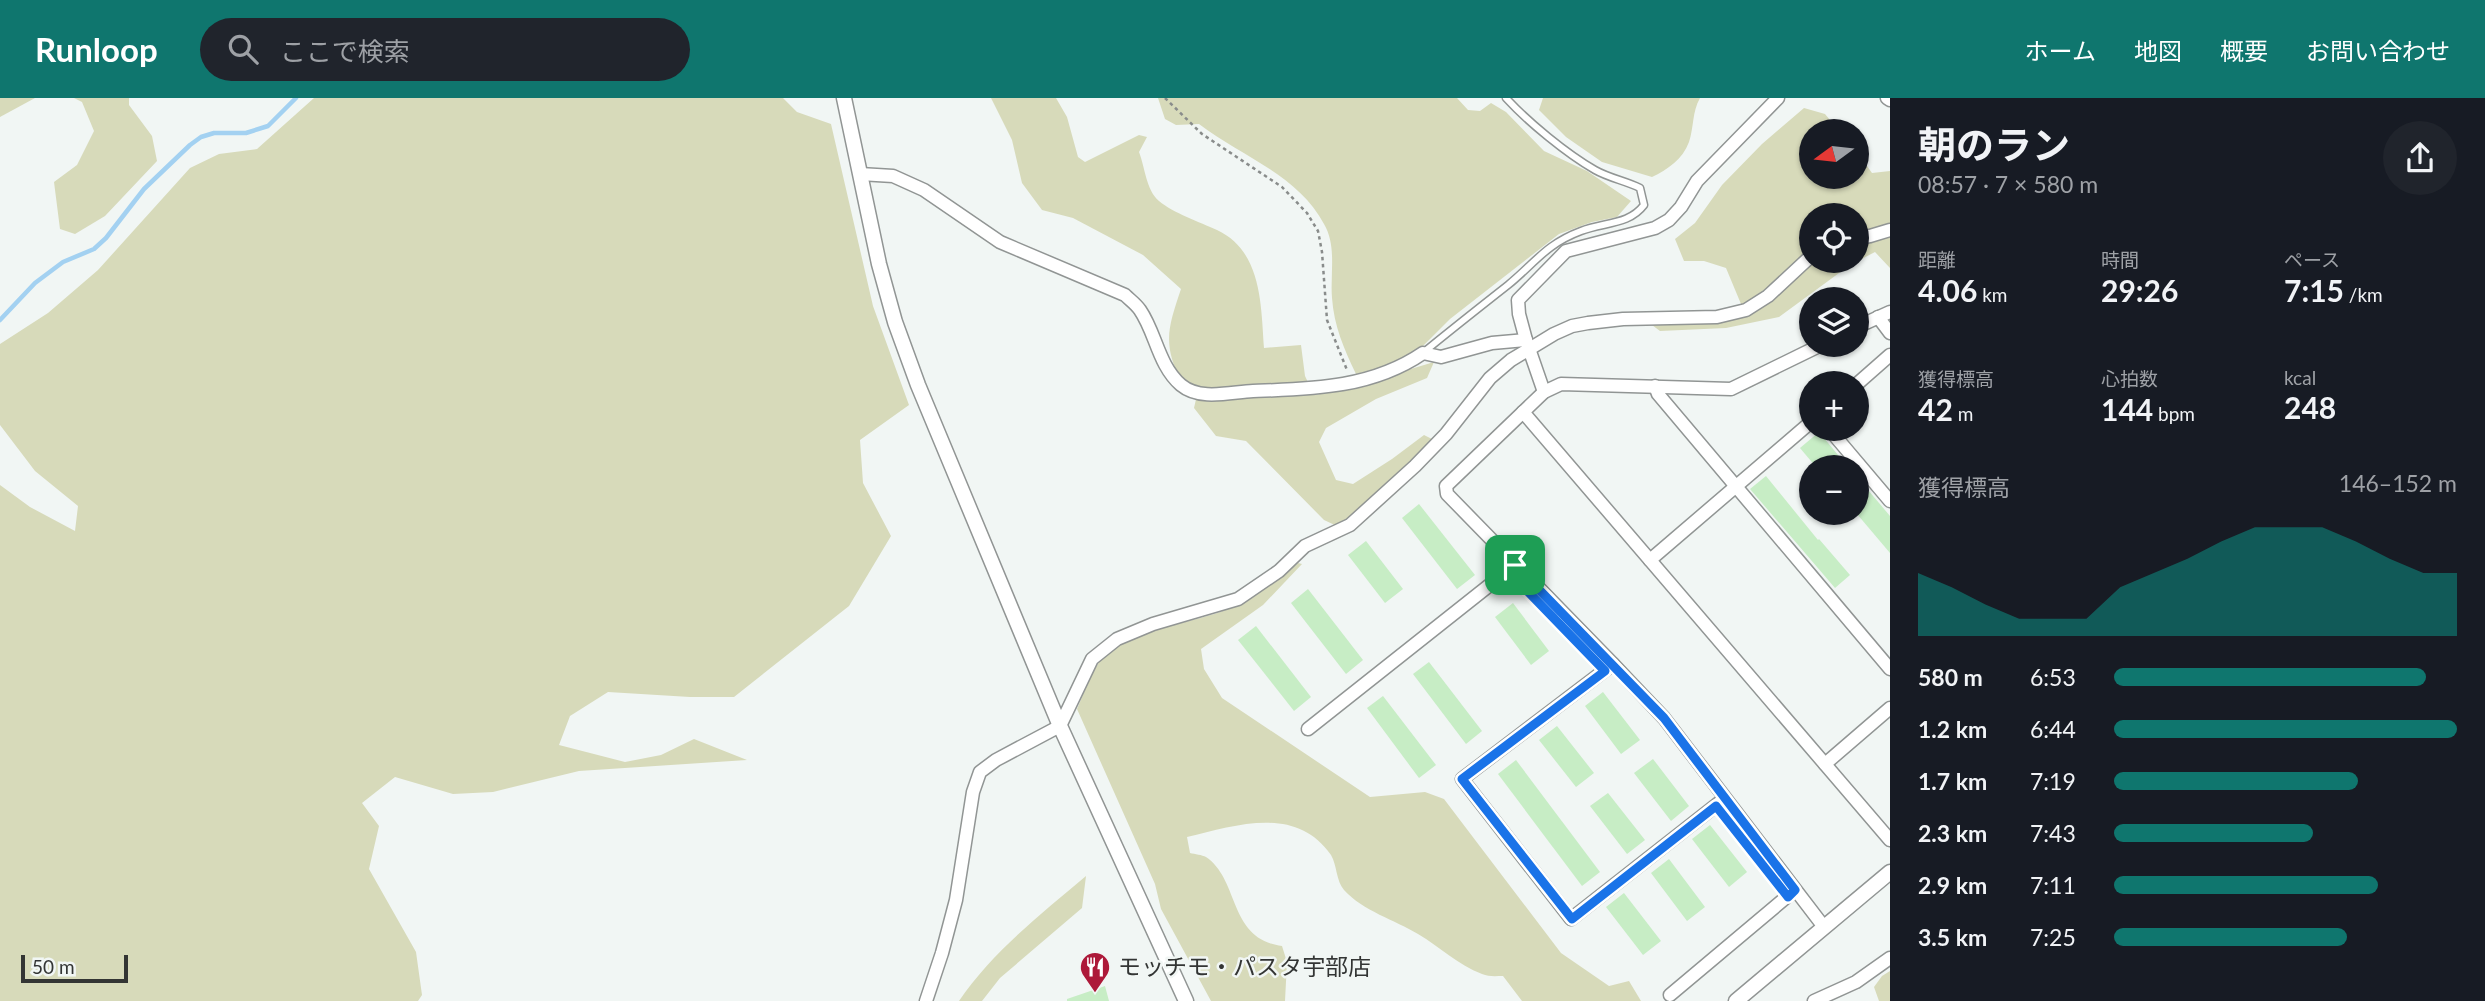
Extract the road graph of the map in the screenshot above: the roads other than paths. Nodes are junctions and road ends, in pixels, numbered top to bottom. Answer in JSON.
{"nodes":[{"id":1,"x":844,"y":98,"type":"edge"},
{"id":2,"x":1506,"y":98,"type":"edge"},
{"id":3,"x":1778,"y":98,"type":"edge"},
{"id":4,"x":860,"y":174,"type":"junction"},
{"id":5,"x":1890,"y":230,"type":"edge"},
{"id":6,"x":1869,"y":236,"type":"edge"},
{"id":7,"x":1799,"y":267,"type":"edge"},
{"id":8,"x":1884,"y":314,"type":"edge"},
{"id":9,"x":1890,"y":333,"type":"edge"},
{"id":10,"x":1527,"y":345,"type":"junction"},
{"id":11,"x":1423,"y":353,"type":"junction"},
{"id":12,"x":1890,"y":355,"type":"edge"},
{"id":13,"x":1799,"y":356,"type":"edge"},
{"id":14,"x":1869,"y":373,"type":"edge"},
{"id":15,"x":1656,"y":386,"type":"junction"},
{"id":16,"x":1544,"y":392,"type":"junction"},
{"id":17,"x":1523,"y":412,"type":"junction"},
{"id":18,"x":1799,"y":433,"type":"edge"},
{"id":19,"x":1839,"y":441,"type":"edge"},
{"id":20,"x":1737,"y":487,"type":"junction"},
{"id":21,"x":1890,"y":501,"type":"edge"},
{"id":22,"x":1650,"y":560,"type":"junction"},
{"id":23,"x":1515,"y":565,"type":"junction"},
{"id":24,"x":1613,"y":664,"type":"junction"},
{"id":25,"x":1890,"y":669,"type":"edge"},
{"id":26,"x":1890,"y":708,"type":"edge"},
{"id":27,"x":1060,"y":726,"type":"junction"},
{"id":28,"x":1308,"y":729,"type":"dead end"},
{"id":29,"x":1825,"y":764,"type":"junction"},
{"id":30,"x":1724,"y":799,"type":"junction"},
{"id":31,"x":1890,"y":840,"type":"edge"},
{"id":32,"x":1890,"y":872,"type":"edge"},
{"id":33,"x":1795,"y":890,"type":"junction"},
{"id":34,"x":1824,"y":927,"type":"junction"},
{"id":35,"x":1890,"y":958,"type":"edge"},
{"id":36,"x":1670,"y":995,"type":"dead end"},
{"id":37,"x":926,"y":1001,"type":"edge"},
{"id":38,"x":1186,"y":1001,"type":"edge"},
{"id":39,"x":1736,"y":1001,"type":"edge"},
{"id":40,"x":1814,"y":1001,"type":"edge"}],
"edges":[{"from":1,"to":4,"type":"street"},
{"from":2,"to":11,"type":"lane"},
{"from":3,"to":10,"type":"street"},
{"from":4,"to":11,"type":"street"},
{"from":4,"to":27,"type":"street"},
{"from":5,"to":6,"type":"street"},
{"from":7,"to":10,"type":"street"},
{"from":8,"to":9,"type":"street"},
{"from":10,"to":11,"type":"street"},
{"from":10,"to":16,"type":"street"},
{"from":10,"to":27,"type":"street"},
{"from":12,"to":14,"type":"street"},
{"from":13,"to":15,"type":"street"},
{"from":15,"to":16,"type":"street"},
{"from":15,"to":20,"type":"street"},
{"from":16,"to":17,"type":"street"},
{"from":17,"to":22,"type":"street"},
{"from":17,"to":23,"type":"street"},
{"from":18,"to":20,"type":"street"},
{"from":19,"to":21,"type":"street"},
{"from":20,"to":22,"type":"street"},
{"from":20,"to":25,"type":"street"},
{"from":22,"to":29,"type":"street"},
{"from":23,"to":24,"type":"street"},
{"from":23,"to":28,"type":"street"},
{"from":24,"to":30,"type":"street"},
{"from":24,"to":30,"type":"street"},
{"from":26,"to":29,"type":"street"},
{"from":27,"to":37,"type":"street"},
{"from":27,"to":38,"type":"street"},
{"from":29,"to":31,"type":"street"},
{"from":30,"to":33,"type":"street"},
{"from":32,"to":34,"type":"street"},
{"from":33,"to":34,"type":"street"},
{"from":33,"to":36,"type":"street"},
{"from":34,"to":39,"type":"street"},
{"from":35,"to":40,"type":"street"}]}
